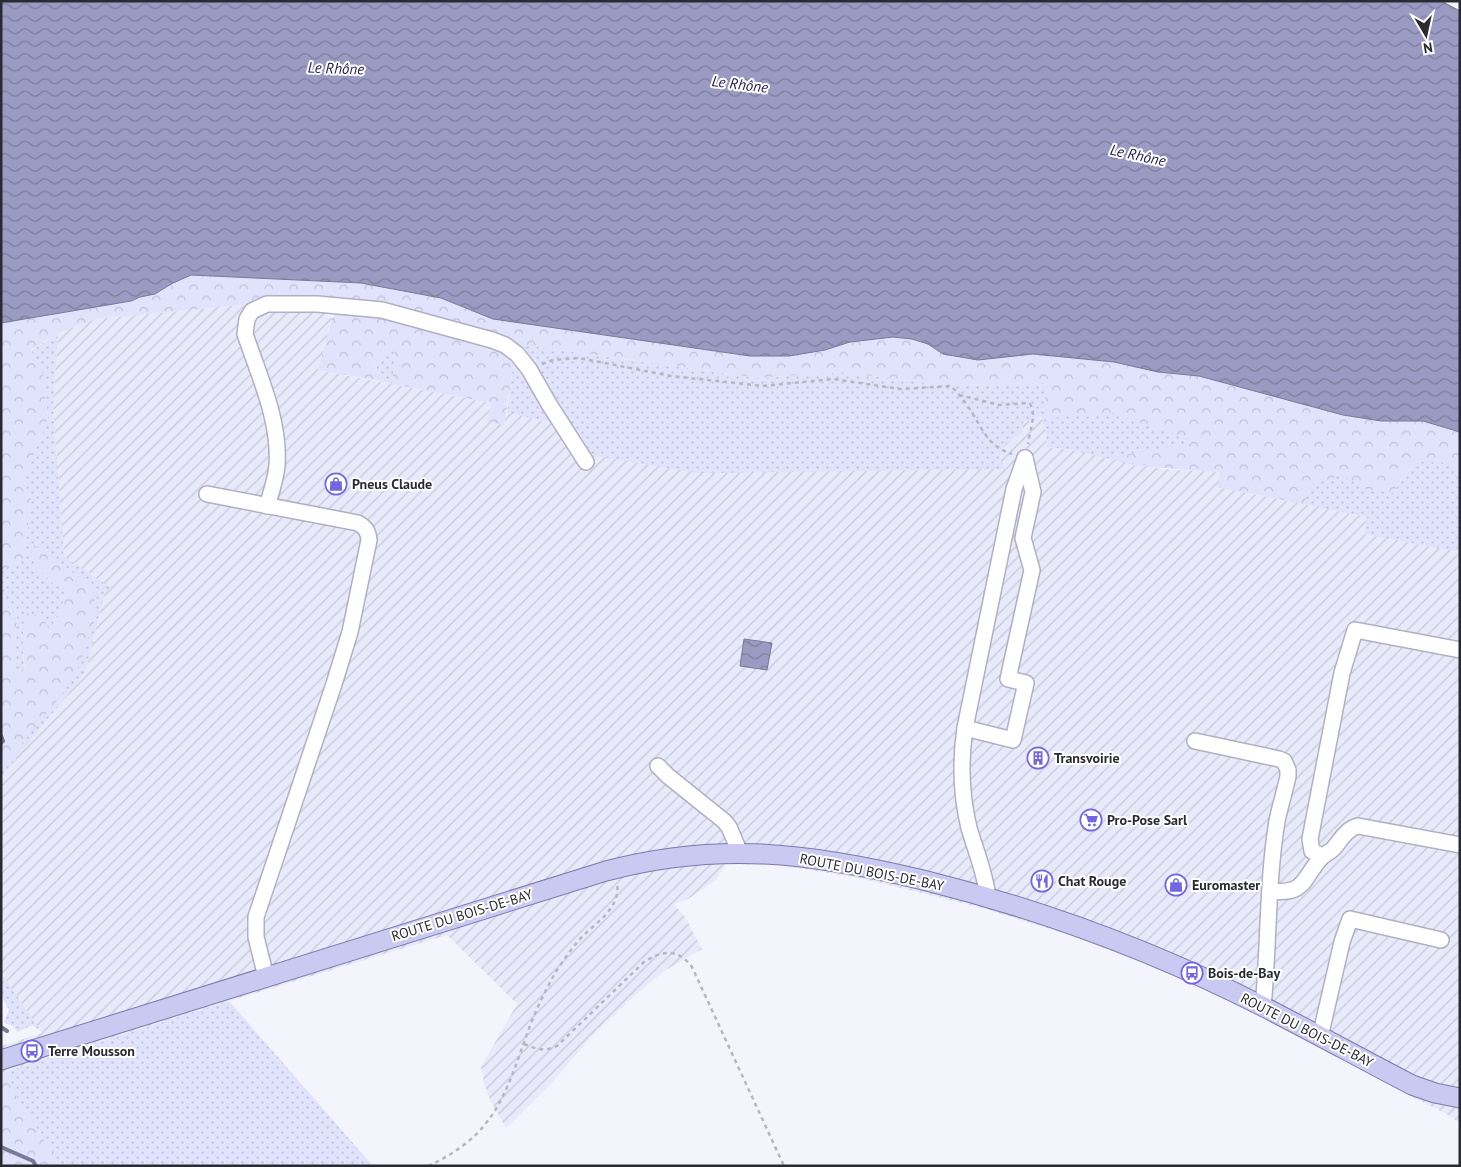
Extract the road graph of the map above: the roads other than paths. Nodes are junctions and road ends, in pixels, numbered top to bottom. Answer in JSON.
{"nodes":[{"id":1,"x":586,"y":462,"type":"dead end"},
{"id":2,"x":207,"y":494,"type":"dead end"},
{"id":3,"x":267,"y":506,"type":"junction"},
{"id":4,"x":1460,"y":650,"type":"edge"},
{"id":5,"x":965,"y":728,"type":"junction"},
{"id":6,"x":1195,"y":742,"type":"dead end"},
{"id":7,"x":658,"y":766,"type":"dead end"},
{"id":8,"x":1460,"y":845,"type":"edge"},
{"id":9,"x":740,"y":853,"type":"junction"},
{"id":10,"x":1322,"y":856,"type":"junction"},
{"id":11,"x":1270,"y":891,"type":"junction"},
{"id":12,"x":988,"y":898,"type":"junction"},
{"id":13,"x":1441,"y":940,"type":"dead end"},
{"id":14,"x":266,"y":977,"type":"junction"},
{"id":15,"x":1263,"y":1007,"type":"junction"},
{"id":16,"x":1320,"y":1037,"type":"junction"},
{"id":17,"x":1,"y":1060,"type":"edge"},
{"id":18,"x":1460,"y":1098,"type":"edge"}],
"edges":[{"from":1,"to":3,"type":"lane"},
{"from":2,"to":3,"type":"lane"},
{"from":3,"to":14,"type":"lane"},
{"from":4,"to":10,"type":"lane"},
{"from":5,"to":5,"type":"lane"},
{"from":5,"to":12,"type":"lane"},
{"from":6,"to":11,"type":"lane"},
{"from":7,"to":9,"type":"lane"},
{"from":8,"to":10,"type":"lane"},
{"from":9,"to":12,"type":"main road","name":"ROUTE DU BOIS-DE-BAY"},
{"from":9,"to":14,"type":"main road","name":"ROUTE DU BOIS-DE-BAY"},
{"from":10,"to":11,"type":"lane"},
{"from":11,"to":15,"type":"lane"},
{"from":12,"to":15,"type":"main road","name":"ROUTE DU BOIS-DE-BAY"},
{"from":13,"to":16,"type":"lane"},
{"from":14,"to":17,"type":"main road","name":"ROUTE DU BOIS-DE-BAY"},
{"from":15,"to":16,"type":"main road","name":"ROUTE DU BOIS-DE-BAY"},
{"from":16,"to":18,"type":"main road","name":"ROUTE DU BOIS-DE-BAY"}]}
